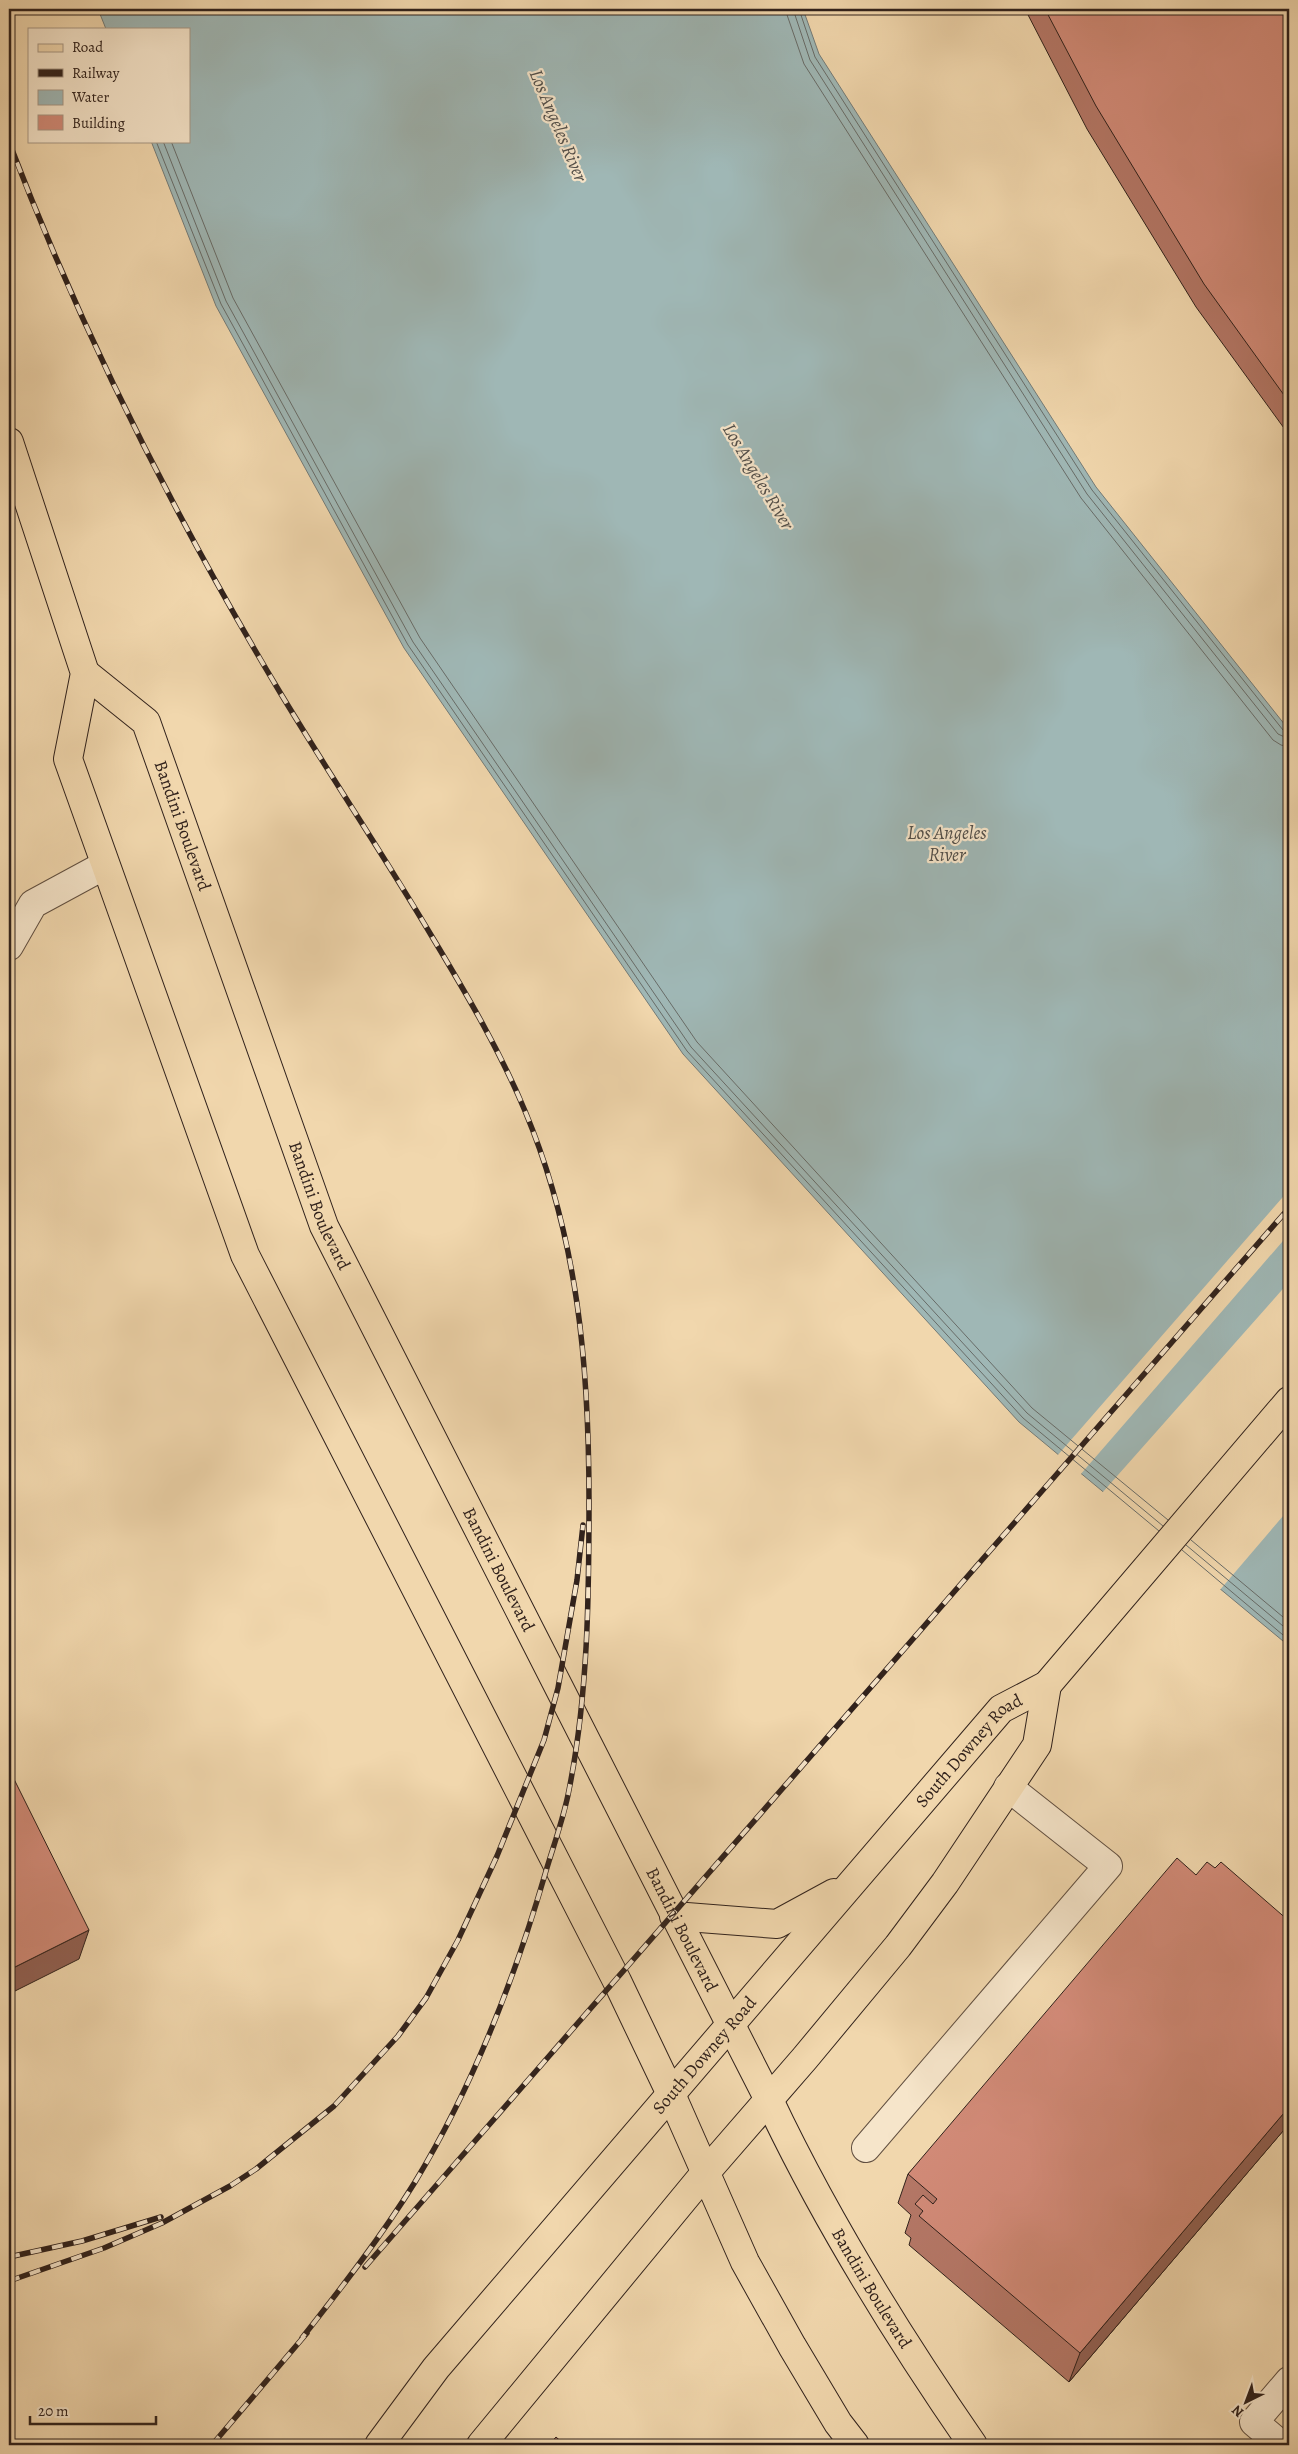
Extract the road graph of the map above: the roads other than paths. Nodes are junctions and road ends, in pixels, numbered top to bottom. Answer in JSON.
{"nodes":[{"id":1,"x":9,"y":442,"type":"edge"},
{"id":2,"x":86,"y":673,"type":"junction"},
{"id":3,"x":106,"y":865,"type":"junction"},
{"id":4,"x":9,"y":946,"type":"edge"},
{"id":5,"x":1289,"y":1402,"type":"edge"},
{"id":6,"x":1047,"y":1685,"type":"junction"},
{"id":7,"x":1008,"y":1787,"type":"junction"},
{"id":8,"x":847,"y":1886,"type":"junction"},
{"id":9,"x":674,"y":1916,"type":"junction"},
{"id":10,"x":729,"y":2024,"type":"junction"},
{"id":11,"x":670,"y":2092,"type":"junction"},
{"id":12,"x":769,"y":2100,"type":"junction"},
{"id":13,"x":866,"y":2148,"type":"dead end"},
{"id":14,"x":706,"y":2172,"type":"junction"},
{"id":15,"x":1289,"y":2381,"type":"edge"},
{"id":16,"x":378,"y":2445,"type":"edge"},
{"id":17,"x":481,"y":2445,"type":"edge"},
{"id":18,"x":855,"y":2445,"type":"edge"},
{"id":19,"x":972,"y":2445,"type":"edge"},
{"id":20,"x":1280,"y":2445,"type":"edge"}],
"edges":[{"from":1,"to":2,"type":"main road"},
{"from":2,"to":3,"type":"main road"},
{"from":2,"to":9,"type":"main road","name":"Bandini Boulevard"},
{"from":3,"to":4,"type":"lane"},
{"from":3,"to":11,"type":"main road"},
{"from":5,"to":6,"type":"main road","name":"South Downey Road"},
{"from":6,"to":7,"type":"main road","name":"South Downey Road"},
{"from":6,"to":8,"type":"main road","name":"South Downey Road"},
{"from":7,"to":12,"type":"main road","name":"South Downey Road"},
{"from":7,"to":13,"type":"lane"},
{"from":8,"to":9,"type":"main road"},
{"from":8,"to":10,"type":"main road","name":"South Downey Road"},
{"from":9,"to":10,"type":"main road","name":"Bandini Boulevard"},
{"from":10,"to":11,"type":"main road","name":"South Downey Road"},
{"from":10,"to":12,"type":"main road","name":"Bandini Boulevard"},
{"from":11,"to":14,"type":"main road"},
{"from":11,"to":16,"type":"main road","name":"South Downey Road"},
{"from":12,"to":14,"type":"main road","name":"South Downey Road"},
{"from":12,"to":19,"type":"main road","name":"Bandini Boulevard"},
{"from":14,"to":17,"type":"main road","name":"South Downey Road"},
{"from":14,"to":18,"type":"main road"},
{"from":15,"to":20,"type":"lane"}]}
